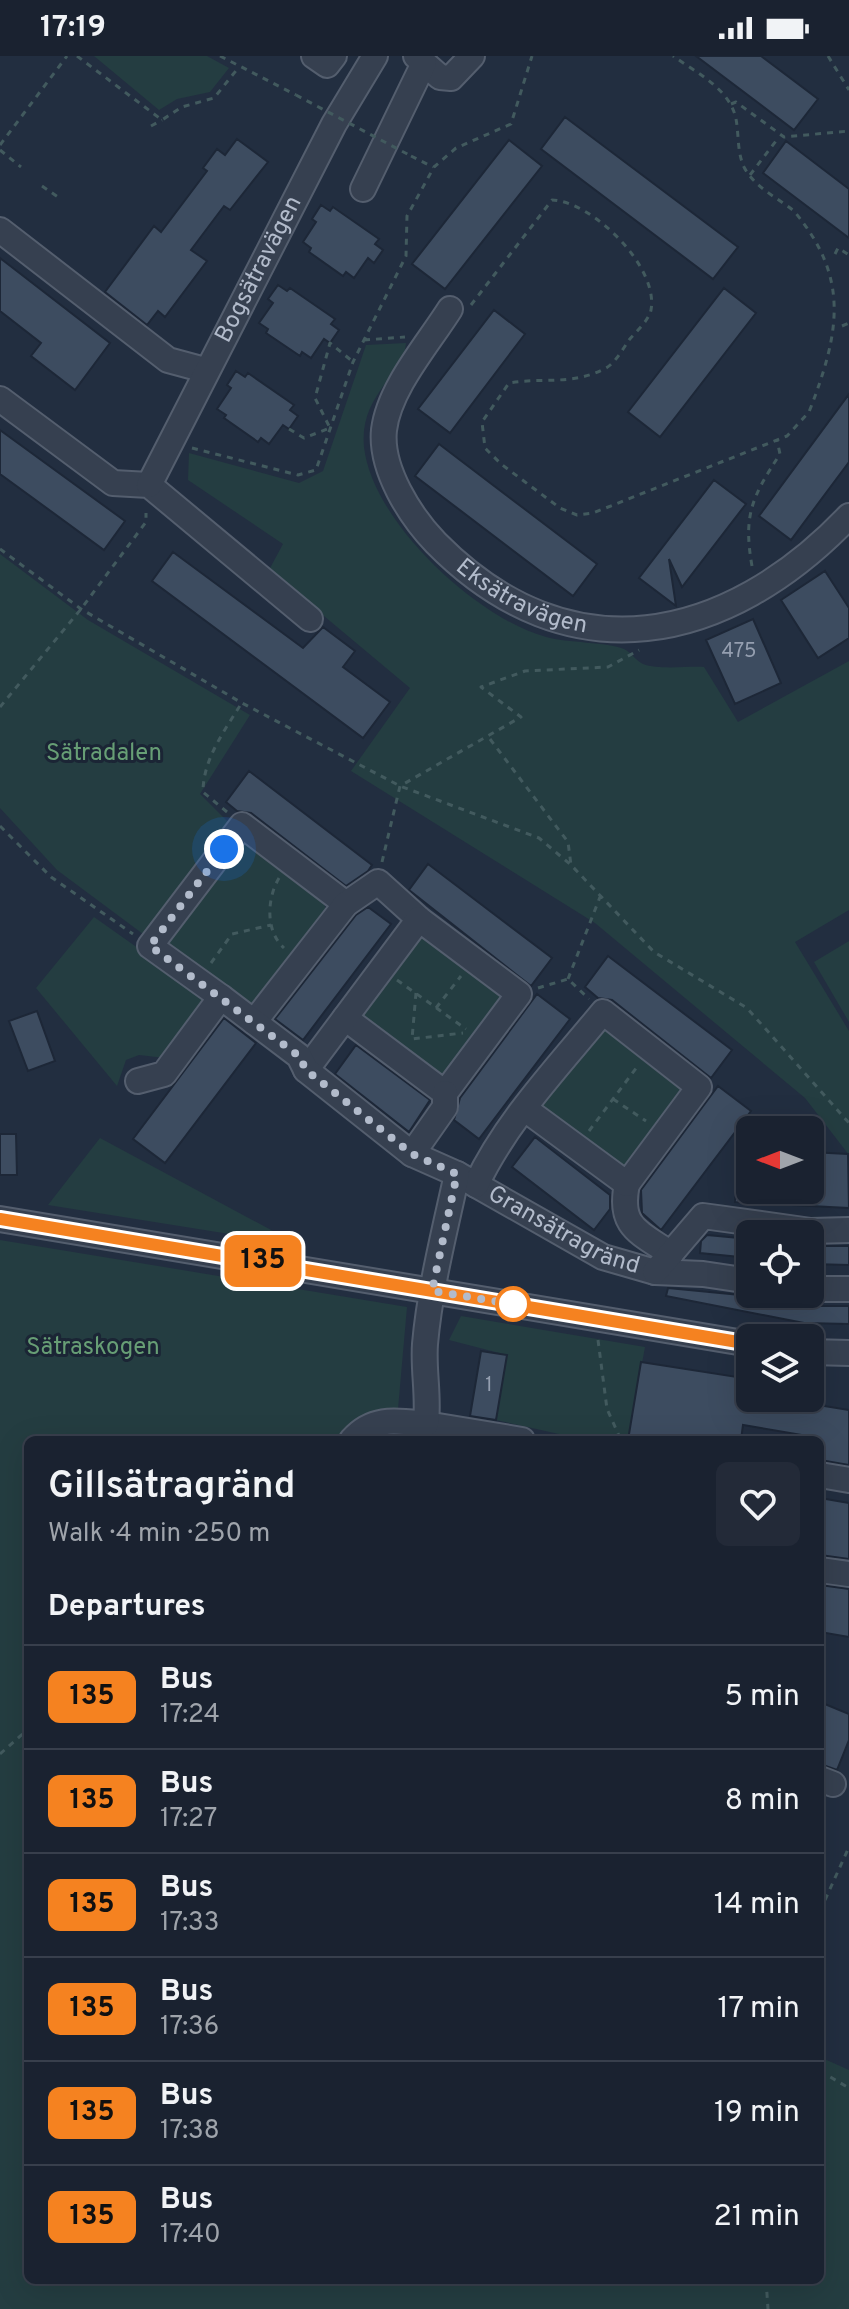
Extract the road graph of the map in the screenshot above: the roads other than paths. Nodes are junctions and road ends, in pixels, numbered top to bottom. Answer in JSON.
{"nodes":[{"id":1,"x":314,"y":56,"type":"edge"},
{"id":2,"x":334,"y":56,"type":"edge"},
{"id":3,"x":375,"y":56,"type":"edge"},
{"id":4,"x":472,"y":56,"type":"edge"},
{"id":5,"x":420,"y":59,"type":"edge"},
{"id":6,"x":363,"y":189,"type":"dead end"},
{"id":7,"x":0,"y":221,"type":"edge"},
{"id":8,"x":450,"y":309,"type":"road end"},
{"id":9,"x":205,"y":370,"type":"junction"},
{"id":10,"x":0,"y":399,"type":"edge"},
{"id":11,"x":149,"y":485,"type":"junction"},
{"id":12,"x":849,"y":516,"type":"edge"},
{"id":13,"x":310,"y":619,"type":"dead end"},
{"id":14,"x":346,"y":904,"type":"junction"},
{"id":15,"x":419,"y":919,"type":"junction"},
{"id":16,"x":221,"y":997,"type":"junction"},
{"id":17,"x":345,"y":1018,"type":"junction"},
{"id":18,"x":254,"y":1022,"type":"junction"},
{"id":19,"x":306,"y":1070,"type":"junction"},
{"id":20,"x":138,"y":1081,"type":"dead end"},
{"id":21,"x":445,"y":1093,"type":"junction"},
{"id":22,"x":525,"y":1109,"type":"junction"},
{"id":23,"x":412,"y":1154,"type":"junction"},
{"id":24,"x":466,"y":1180,"type":"junction"},
{"id":25,"x":627,"y":1184,"type":"junction"},
{"id":26,"x":0,"y":1219,"type":"edge"},
{"id":27,"x":849,"y":1230,"type":"edge"},
{"id":28,"x":663,"y":1263,"type":"junction"},
{"id":29,"x":736,"y":1279,"type":"edge"},
{"id":30,"x":824,"y":1289,"type":"edge"},
{"id":31,"x":849,"y":1289,"type":"edge"},
{"id":32,"x":432,"y":1291,"type":"junction"},
{"id":33,"x":736,"y":1342,"type":"edge"},
{"id":34,"x":824,"y":1352,"type":"edge"},
{"id":35,"x":849,"y":1353,"type":"edge"},
{"id":36,"x":432,"y":1430,"type":"edge"},
{"id":37,"x":355,"y":1436,"type":"edge"},
{"id":38,"x":486,"y":1436,"type":"edge"},
{"id":39,"x":824,"y":1476,"type":"edge"},
{"id":40,"x":849,"y":1480,"type":"edge"},
{"id":41,"x":824,"y":1571,"type":"edge"},
{"id":42,"x":849,"y":1574,"type":"edge"}],
"edges":[{"from":1,"to":2,"type":"street"},
{"from":3,"to":9,"type":"street","name":"Bogsätravägen"},
{"from":4,"to":5,"type":"street"},
{"from":5,"to":6,"type":"street"},
{"from":7,"to":9,"type":"street"},
{"from":8,"to":12,"type":"street","name":"Eksätravägen"},
{"from":9,"to":11,"type":"street","name":"Bogsätravägen"},
{"from":10,"to":11,"type":"street"},
{"from":11,"to":13,"type":"street"},
{"from":14,"to":15,"type":"street"},
{"from":14,"to":16,"type":"street","name":"Gransätragränd"},
{"from":14,"to":18,"type":"street"},
{"from":15,"to":17,"type":"street"},
{"from":15,"to":21,"type":"street"},
{"from":16,"to":18,"type":"street","name":"Gransätragränd"},
{"from":16,"to":20,"type":"street"},
{"from":17,"to":19,"type":"street"},
{"from":17,"to":21,"type":"street"},
{"from":18,"to":19,"type":"street","name":"Gransätragränd"},
{"from":19,"to":23,"type":"street","name":"Gransätragränd"},
{"from":21,"to":23,"type":"street"},
{"from":22,"to":24,"type":"street","name":"Gransätragränd"},
{"from":22,"to":25,"type":"street"},
{"from":22,"to":25,"type":"street","name":"Gransätragränd"},
{"from":23,"to":24,"type":"street","name":"Gransätragränd"},
{"from":24,"to":28,"type":"street","name":"Gransätragränd"},
{"from":24,"to":32,"type":"street","name":"Gransätragränd"},
{"from":25,"to":28,"type":"street","name":"Gransätragränd"},
{"from":26,"to":32,"type":"street"},
{"from":27,"to":28,"type":"street","name":"Gransätragränd"},
{"from":28,"to":29,"type":"street","name":"Gransätragränd"},
{"from":30,"to":31,"type":"street"},
{"from":32,"to":33,"type":"street"},
{"from":32,"to":36,"type":"street","name":"Gransätragränd"},
{"from":34,"to":35,"type":"street"},
{"from":36,"to":37,"type":"street"},
{"from":36,"to":38,"type":"street"},
{"from":39,"to":40,"type":"street"},
{"from":41,"to":42,"type":"street"}]}
